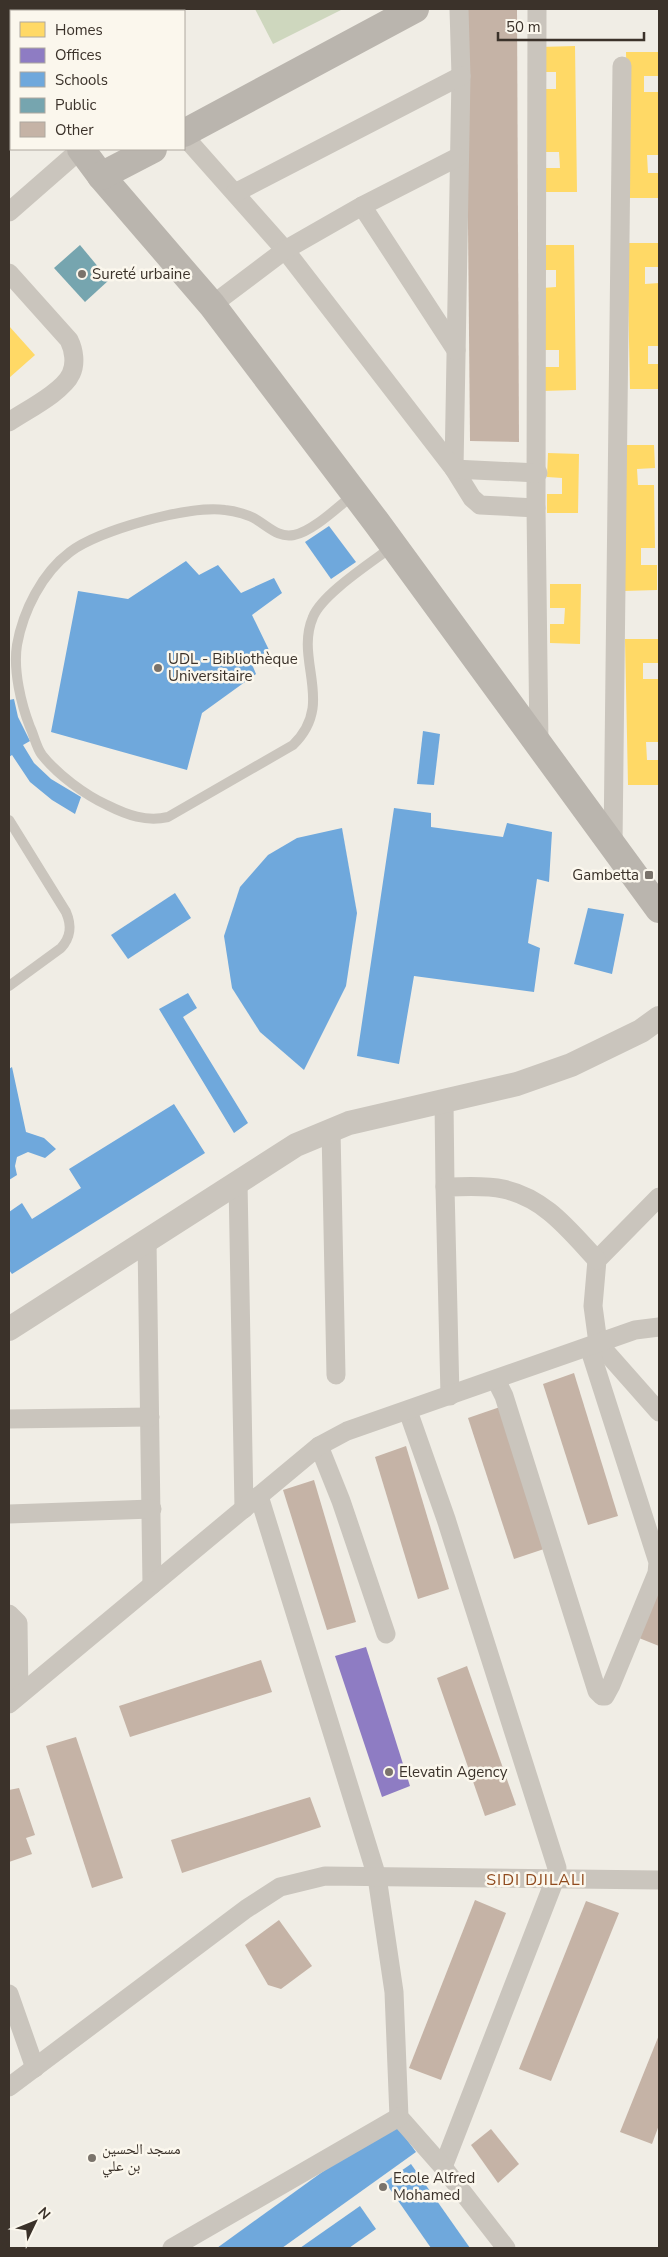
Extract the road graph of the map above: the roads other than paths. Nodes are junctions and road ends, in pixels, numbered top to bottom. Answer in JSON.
{"nodes":[{"id":1,"x":415,"y":9,"type":"edge"},
{"id":2,"x":458,"y":9,"type":"edge"},
{"id":3,"x":537,"y":9,"type":"edge"},
{"id":4,"x":622,"y":66,"type":"dead end"},
{"id":5,"x":460,"y":76,"type":"junction"},
{"id":6,"x":185,"y":133,"type":"edge"},
{"id":7,"x":185,"y":135,"type":"edge"},
{"id":8,"x":80,"y":150,"type":"edge"},
{"id":9,"x":82,"y":150,"type":"edge"},
{"id":10,"x":151,"y":150,"type":"edge"},
{"id":11,"x":458,"y":157,"type":"junction"},
{"id":12,"x":101,"y":176,"type":"junction"},
{"id":13,"x":235,"y":193,"type":"junction"},
{"id":14,"x":362,"y":206,"type":"junction"},
{"id":15,"x":9,"y":212,"type":"edge"},
{"id":16,"x":285,"y":250,"type":"junction"},
{"id":17,"x":9,"y":273,"type":"edge"},
{"id":18,"x":212,"y":305,"type":"junction"},
{"id":19,"x":456,"y":350,"type":"junction"},
{"id":20,"x":9,"y":422,"type":"edge"},
{"id":21,"x":454,"y":469,"type":"junction"},
{"id":22,"x":538,"y":473,"type":"junction"},
{"id":23,"x":355,"y":493,"type":"junction"},
{"id":24,"x":536,"y":508,"type":"junction"},
{"id":25,"x":394,"y":545,"type":"junction"},
{"id":26,"x":539,"y":744,"type":"junction"},
{"id":27,"x":9,"y":820,"type":"edge"},
{"id":28,"x":613,"y":844,"type":"junction"},
{"id":29,"x":659,"y":909,"type":"edge"},
{"id":30,"x":9,"y":986,"type":"edge"},
{"id":31,"x":659,"y":1018,"type":"edge"},
{"id":32,"x":444,"y":1101,"type":"junction"},
{"id":33,"x":331,"y":1130,"type":"junction"},
{"id":34,"x":238,"y":1182,"type":"junction"},
{"id":35,"x":445,"y":1186,"type":"junction"},
{"id":36,"x":659,"y":1197,"type":"edge"},
{"id":37,"x":147,"y":1240,"type":"junction"},
{"id":38,"x":597,"y":1260,"type":"junction"},
{"id":39,"x":659,"y":1327,"type":"edge"},
{"id":40,"x":9,"y":1329,"type":"edge"},
{"id":41,"x":593,"y":1345,"type":"junction"},
{"id":42,"x":336,"y":1375,"type":"dead end"},
{"id":43,"x":496,"y":1380,"type":"junction"},
{"id":44,"x":450,"y":1396,"type":"junction"},
{"id":45,"x":408,"y":1412,"type":"junction"},
{"id":46,"x":659,"y":1412,"type":"edge"},
{"id":47,"x":150,"y":1417,"type":"junction"},
{"id":48,"x":9,"y":1420,"type":"edge"},
{"id":49,"x":319,"y":1446,"type":"junction"},
{"id":50,"x":259,"y":1496,"type":"junction"},
{"id":51,"x":152,"y":1509,"type":"junction"},
{"id":52,"x":244,"y":1509,"type":"junction"},
{"id":53,"x":9,"y":1514,"type":"edge"},
{"id":54,"x":152,"y":1585,"type":"junction"},
{"id":55,"x":9,"y":1614,"type":"edge"},
{"id":56,"x":386,"y":1634,"type":"dead end"},
{"id":57,"x":14,"y":1700,"type":"edge"},
{"id":58,"x":377,"y":1877,"type":"junction"},
{"id":59,"x":554,"y":1879,"type":"junction"},
{"id":60,"x":659,"y":1880,"type":"edge"},
{"id":61,"x":9,"y":1994,"type":"edge"},
{"id":62,"x":34,"y":2068,"type":"junction"},
{"id":63,"x":9,"y":2087,"type":"edge"},
{"id":64,"x":399,"y":2117,"type":"junction"},
{"id":65,"x":443,"y":2167,"type":"junction"},
{"id":66,"x":180,"y":2246,"type":"edge"},
{"id":67,"x":506,"y":2248,"type":"edge"}],
"edges":[{"from":1,"to":6,"type":"main road"},
{"from":2,"to":5,"type":"street"},
{"from":3,"to":22,"type":"street"},
{"from":4,"to":28,"type":"street"},
{"from":5,"to":11,"type":"street"},
{"from":5,"to":13,"type":"street"},
{"from":7,"to":13,"type":"street"},
{"from":8,"to":15,"type":"street"},
{"from":9,"to":12,"type":"main road"},
{"from":10,"to":12,"type":"main road"},
{"from":11,"to":14,"type":"street"},
{"from":11,"to":19,"type":"street"},
{"from":12,"to":18,"type":"main road"},
{"from":13,"to":16,"type":"street"},
{"from":14,"to":16,"type":"street"},
{"from":14,"to":19,"type":"street"},
{"from":16,"to":18,"type":"street"},
{"from":16,"to":21,"type":"street"},
{"from":17,"to":20,"type":"street"},
{"from":18,"to":23,"type":"main road"},
{"from":19,"to":21,"type":"street"},
{"from":21,"to":22,"type":"street"},
{"from":21,"to":24,"type":"street"},
{"from":22,"to":24,"type":"street"},
{"from":23,"to":25,"type":"main road"},
{"from":23,"to":25,"type":"lane"},
{"from":24,"to":26,"type":"street"},
{"from":25,"to":26,"type":"main road"},
{"from":26,"to":28,"type":"main road"},
{"from":27,"to":30,"type":"lane"},
{"from":28,"to":29,"type":"main road"},
{"from":31,"to":32,"type":"street"},
{"from":32,"to":33,"type":"street"},
{"from":32,"to":35,"type":"street"},
{"from":33,"to":34,"type":"street"},
{"from":33,"to":42,"type":"street"},
{"from":34,"to":37,"type":"street"},
{"from":34,"to":52,"type":"street"},
{"from":35,"to":38,"type":"street"},
{"from":35,"to":44,"type":"street"},
{"from":36,"to":38,"type":"street"},
{"from":37,"to":40,"type":"street"},
{"from":37,"to":47,"type":"street"},
{"from":38,"to":41,"type":"street"},
{"from":39,"to":41,"type":"street"},
{"from":41,"to":43,"type":"street"},
{"from":41,"to":43,"type":"street"},
{"from":41,"to":46,"type":"street"},
{"from":43,"to":44,"type":"street"},
{"from":44,"to":45,"type":"street"},
{"from":45,"to":49,"type":"street"},
{"from":45,"to":59,"type":"street"},
{"from":47,"to":48,"type":"street"},
{"from":47,"to":51,"type":"street"},
{"from":49,"to":50,"type":"street"},
{"from":49,"to":56,"type":"street"},
{"from":50,"to":52,"type":"street"},
{"from":50,"to":58,"type":"street"},
{"from":51,"to":53,"type":"street"},
{"from":51,"to":54,"type":"street"},
{"from":52,"to":54,"type":"street"},
{"from":54,"to":57,"type":"street"},
{"from":55,"to":57,"type":"street"},
{"from":58,"to":59,"type":"street"},
{"from":58,"to":62,"type":"street"},
{"from":58,"to":64,"type":"street"},
{"from":59,"to":60,"type":"street"},
{"from":59,"to":65,"type":"street"},
{"from":61,"to":62,"type":"street"},
{"from":62,"to":63,"type":"street"},
{"from":64,"to":65,"type":"street"},
{"from":64,"to":66,"type":"street"},
{"from":65,"to":67,"type":"street"}]}
